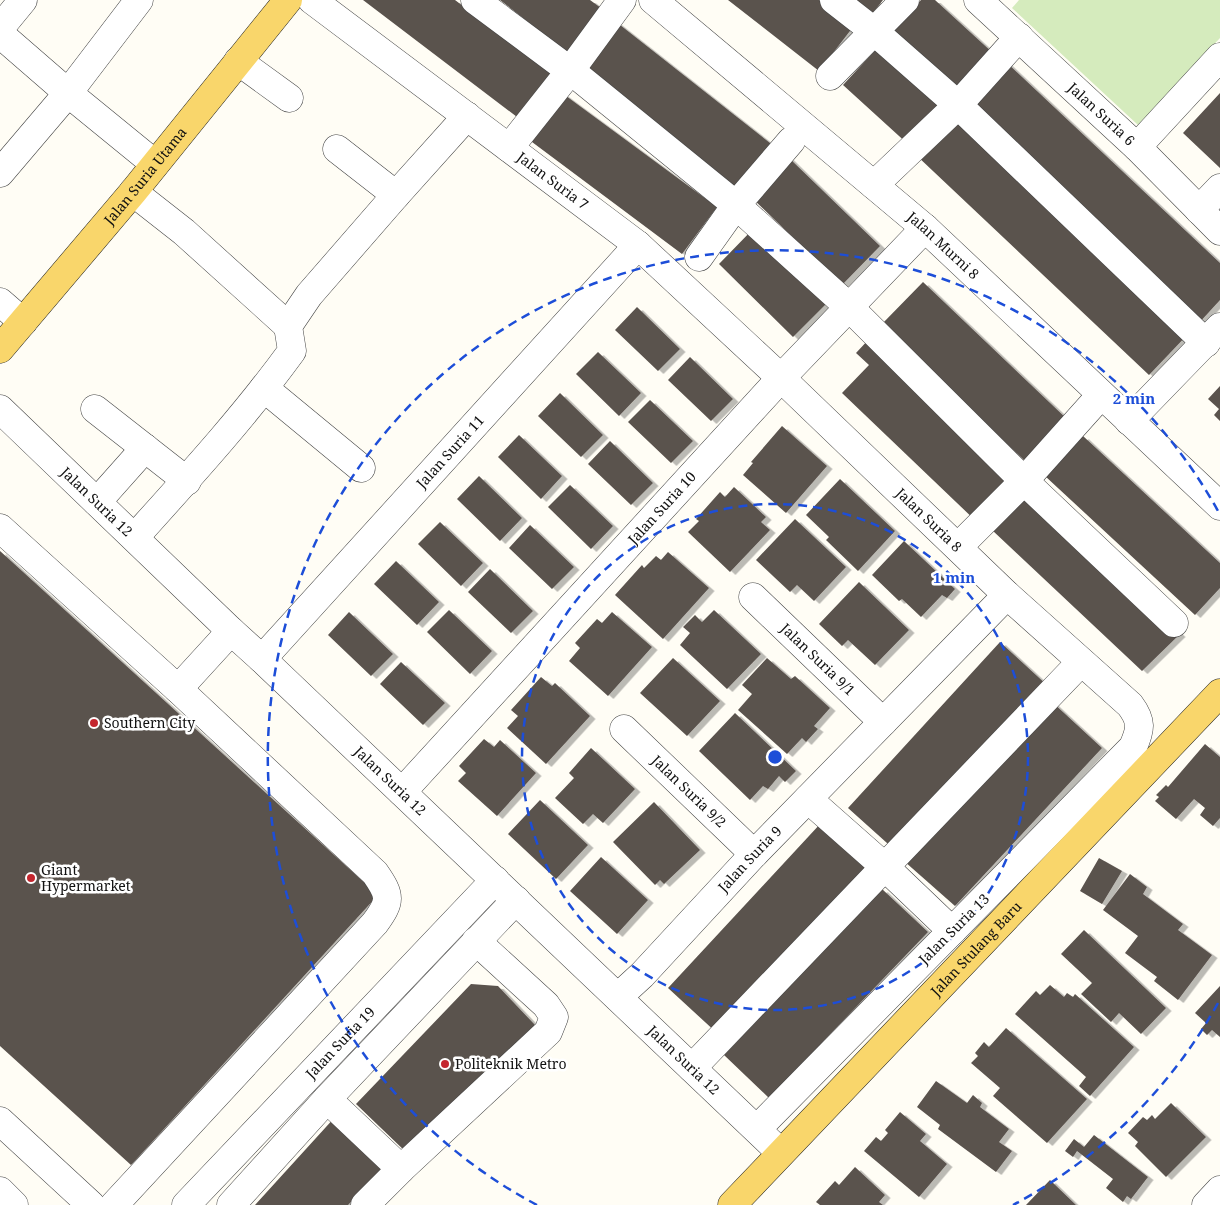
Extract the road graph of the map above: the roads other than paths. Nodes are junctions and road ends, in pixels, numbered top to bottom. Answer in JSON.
{"nodes":[{"id":1,"x":140,"y":0,"type":"edge"},
{"id":2,"x":288,"y":0,"type":"edge"},
{"id":3,"x":312,"y":0,"type":"edge"},
{"id":4,"x":475,"y":0,"type":"edge"},
{"id":5,"x":622,"y":0,"type":"edge"},
{"id":6,"x":653,"y":0,"type":"edge"},
{"id":7,"x":834,"y":0,"type":"edge"},
{"id":8,"x":905,"y":0,"type":"edge"},
{"id":9,"x":984,"y":2,"type":"edge"},
{"id":10,"x":875,"y":32,"type":"junction"},
{"id":11,"x":0,"y":34,"type":"edge"},
{"id":12,"x":1018,"y":37,"type":"junction"},
{"id":13,"x":1220,"y":57,"type":"edge"},
{"id":14,"x":238,"y":61,"type":"junction"},
{"id":15,"x":570,"y":71,"type":"junction"},
{"id":16,"x":830,"y":76,"type":"dead end"},
{"id":17,"x":68,"y":93,"type":"junction"},
{"id":18,"x":288,"y":98,"type":"dead end"},
{"id":19,"x":958,"y":105,"type":"junction"},
{"id":20,"x":467,"y":116,"type":"junction"},
{"id":21,"x":790,"y":141,"type":"dead end"},
{"id":22,"x":1137,"y":147,"type":"junction"},
{"id":23,"x":510,"y":148,"type":"junction"},
{"id":24,"x":337,"y":149,"type":"dead end"},
{"id":25,"x":155,"y":164,"type":"junction"},
{"id":26,"x":0,"y":173,"type":"edge"},
{"id":27,"x":874,"y":185,"type":"junction"},
{"id":28,"x":1220,"y":188,"type":"edge"},
{"id":29,"x":133,"y":192,"type":"junction"},
{"id":30,"x":396,"y":195,"type":"junction"},
{"id":31,"x":736,"y":205,"type":"junction"},
{"id":32,"x":1199,"y":210,"type":"junction"},
{"id":33,"x":925,"y":228,"type":"junction"},
{"id":34,"x":1220,"y":231,"type":"edge"},
{"id":35,"x":638,"y":245,"type":"junction"},
{"id":36,"x":699,"y":256,"type":"dead end"},
{"id":37,"x":0,"y":302,"type":"edge"},
{"id":38,"x":849,"y":307,"type":"junction"},
{"id":39,"x":23,"y":322,"type":"junction"},
{"id":40,"x":288,"y":326,"type":"junction"},
{"id":41,"x":1213,"y":335,"type":"edge"},
{"id":42,"x":0,"y":349,"type":"edge"},
{"id":43,"x":780,"y":378,"type":"junction"},
{"id":44,"x":264,"y":388,"type":"junction"},
{"id":45,"x":1101,"y":394,"type":"junction"},
{"id":46,"x":0,"y":409,"type":"edge"},
{"id":47,"x":95,"y":409,"type":"dead end"},
{"id":48,"x":1129,"y":421,"type":"junction"},
{"id":49,"x":145,"y":448,"type":"junction"},
{"id":50,"x":361,"y":468,"type":"dead end"},
{"id":51,"x":1024,"y":480,"type":"junction"},
{"id":52,"x":187,"y":481,"type":"junction"},
{"id":53,"x":97,"y":502,"type":"junction"},
{"id":54,"x":1220,"y":506,"type":"edge"},
{"id":55,"x":0,"y":528,"type":"edge"},
{"id":56,"x":135,"y":538,"type":"junction"},
{"id":57,"x":958,"y":548,"type":"junction"},
{"id":58,"x":1007,"y":595,"type":"junction"},
{"id":59,"x":753,"y":597,"type":"dead end"},
{"id":60,"x":1174,"y":623,"type":"dead end"},
{"id":61,"x":231,"y":631,"type":"junction"},
{"id":62,"x":262,"y":658,"type":"junction"},
{"id":63,"x":1081,"y":662,"type":"junction"},
{"id":64,"x":178,"y":689,"type":"junction"},
{"id":65,"x":1220,"y":693,"type":"edge"},
{"id":66,"x":884,"y":722,"type":"junction"},
{"id":67,"x":1140,"y":723,"type":"joint"},
{"id":68,"x":624,"y":729,"type":"dead end"},
{"id":69,"x":402,"y":792,"type":"junction"},
{"id":70,"x":808,"y":799,"type":"junction"},
{"id":71,"x":754,"y":854,"type":"junction"},
{"id":72,"x":885,"y":867,"type":"junction"},
{"id":73,"x":495,"y":880,"type":"junction"},
{"id":74,"x":516,"y":900,"type":"junction"},
{"id":75,"x":952,"y":931,"type":"junction"},
{"id":76,"x":476,"y":941,"type":"junction"},
{"id":77,"x":618,"y":997,"type":"junction"},
{"id":78,"x":692,"y":1068,"type":"junction"},
{"id":79,"x":327,"y":1099,"type":"junction"},
{"id":80,"x":0,"y":1121,"type":"edge"},
{"id":81,"x":757,"y":1129,"type":"junction"},
{"id":82,"x":780,"y":1152,"type":"junction"},
{"id":83,"x":401,"y":1169,"type":"junction"},
{"id":84,"x":1220,"y":1190,"type":"edge"},
{"id":85,"x":0,"y":1191,"type":"edge"},
{"id":86,"x":14,"y":1205,"type":"edge"},
{"id":87,"x":91,"y":1205,"type":"edge"},
{"id":88,"x":114,"y":1205,"type":"edge"},
{"id":89,"x":186,"y":1205,"type":"edge"},
{"id":90,"x":231,"y":1205,"type":"edge"},
{"id":91,"x":365,"y":1205,"type":"edge"},
{"id":92,"x":732,"y":1205,"type":"edge"},
{"id":93,"x":1206,"y":1205,"type":"edge"}],
"edges":[{"from":1,"to":17,"type":"street"},
{"from":2,"to":14,"type":"main road","name":"Jalan Suria Utama"},
{"from":3,"to":20,"type":"street","name":"Jalan Suria 7"},
{"from":4,"to":15,"type":"street"},
{"from":5,"to":15,"type":"street"},
{"from":6,"to":27,"type":"street","name":"Jalan Murni 8"},
{"from":7,"to":10,"type":"street"},
{"from":8,"to":10,"type":"street"},
{"from":9,"to":12,"type":"street","name":"Jalan Suria 6"},
{"from":10,"to":16,"type":"street"},
{"from":10,"to":19,"type":"street"},
{"from":11,"to":17,"type":"street"},
{"from":12,"to":19,"type":"street"},
{"from":12,"to":22,"type":"street","name":"Jalan Suria 6"},
{"from":13,"to":22,"type":"street"},
{"from":14,"to":18,"type":"street"},
{"from":14,"to":25,"type":"main road","name":"Jalan Suria Utama"},
{"from":15,"to":23,"type":"street"},
{"from":15,"to":31,"type":"street"},
{"from":17,"to":25,"type":"street"},
{"from":17,"to":26,"type":"street"},
{"from":19,"to":27,"type":"street"},
{"from":19,"to":41,"type":"street"},
{"from":20,"to":23,"type":"street","name":"Jalan Suria 7"},
{"from":20,"to":30,"type":"street"},
{"from":21,"to":31,"type":"street"},
{"from":22,"to":32,"type":"street","name":"Jalan Suria 6"},
{"from":23,"to":35,"type":"street","name":"Jalan Suria 7"},
{"from":24,"to":30,"type":"street"},
{"from":25,"to":29,"type":"main road","name":"Jalan Suria Utama"},
{"from":27,"to":33,"type":"street","name":"Jalan Murni 8"},
{"from":28,"to":32,"type":"street"},
{"from":29,"to":39,"type":"main road","name":"Jalan Suria Utama"},
{"from":29,"to":40,"type":"street"},
{"from":30,"to":40,"type":"street"},
{"from":31,"to":36,"type":"street"},
{"from":31,"to":38,"type":"street"},
{"from":32,"to":34,"type":"street","name":"Jalan Suria 6"},
{"from":33,"to":38,"type":"street","name":"Jalan Suria 10"},
{"from":33,"to":45,"type":"street","name":"Jalan Murni 8"},
{"from":35,"to":43,"type":"street","name":"Jalan Suria 7"},
{"from":35,"to":62,"type":"street","name":"Jalan Suria 11"},
{"from":37,"to":39,"type":"street"},
{"from":38,"to":43,"type":"street","name":"Jalan Suria 10"},
{"from":38,"to":51,"type":"street"},
{"from":39,"to":42,"type":"main road","name":"Jalan Suria Utama"},
{"from":40,"to":44,"type":"street"},
{"from":41,"to":48,"type":"street"},
{"from":43,"to":57,"type":"street","name":"Jalan Suria 8"},
{"from":43,"to":69,"type":"street","name":"Jalan Suria 10"},
{"from":44,"to":50,"type":"street"},
{"from":44,"to":52,"type":"street"},
{"from":45,"to":48,"type":"street","name":"Jalan Murni 8"},
{"from":45,"to":51,"type":"street"},
{"from":46,"to":53,"type":"street","name":"Jalan Suria 12"},
{"from":47,"to":49,"type":"street"},
{"from":48,"to":54,"type":"street","name":"Jalan Murni 8"},
{"from":49,"to":52,"type":"street"},
{"from":49,"to":53,"type":"street"},
{"from":51,"to":57,"type":"street"},
{"from":51,"to":60,"type":"street"},
{"from":52,"to":56,"type":"street"},
{"from":53,"to":56,"type":"street","name":"Jalan Suria 12"},
{"from":55,"to":64,"type":"street"},
{"from":56,"to":61,"type":"street","name":"Jalan Suria 12"},
{"from":57,"to":58,"type":"street","name":"Jalan Suria 8"},
{"from":58,"to":63,"type":"street","name":"Jalan Suria 8"},
{"from":58,"to":66,"type":"street","name":"Jalan Suria 9"},
{"from":59,"to":66,"type":"street","name":"Jalan Suria 9/1"},
{"from":61,"to":62,"type":"street","name":"Jalan Suria 12"},
{"from":61,"to":64,"type":"street"},
{"from":62,"to":69,"type":"street","name":"Jalan Suria 12"},
{"from":63,"to":67,"type":"street","name":"Jalan Suria 8"},
{"from":63,"to":72,"type":"street"},
{"from":64,"to":88,"type":"street"},
{"from":65,"to":82,"type":"main road","name":"Jalan Stulang Baru"},
{"from":66,"to":70,"type":"street","name":"Jalan Suria 9"},
{"from":67,"to":75,"type":"street","name":"Jalan Suria 13"},
{"from":68,"to":71,"type":"street","name":"Jalan Suria 9/2"},
{"from":69,"to":73,"type":"street","name":"Jalan Suria 12"},
{"from":70,"to":71,"type":"street","name":"Jalan Suria 9"},
{"from":70,"to":72,"type":"street"},
{"from":71,"to":77,"type":"street","name":"Jalan Suria 9"},
{"from":72,"to":75,"type":"street"},
{"from":72,"to":78,"type":"street"},
{"from":73,"to":74,"type":"street","name":"Jalan Suria 12"},
{"from":73,"to":89,"type":"street","name":"Jalan Suria 19"},
{"from":74,"to":76,"type":"street"},
{"from":74,"to":77,"type":"street","name":"Jalan Suria 12"},
{"from":75,"to":81,"type":"street","name":"Jalan Suria 13"},
{"from":76,"to":79,"type":"street"},
{"from":76,"to":83,"type":"street"},
{"from":77,"to":78,"type":"street","name":"Jalan Suria 12"},
{"from":78,"to":81,"type":"street","name":"Jalan Suria 12"},
{"from":79,"to":83,"type":"street"},
{"from":79,"to":90,"type":"street"},
{"from":80,"to":87,"type":"street"},
{"from":81,"to":82,"type":"street","name":"Jalan Suria 12"},
{"from":82,"to":92,"type":"main road","name":"Jalan Stulang Baru"},
{"from":83,"to":91,"type":"street"},
{"from":84,"to":93,"type":"street"},
{"from":85,"to":86,"type":"street"}]}
